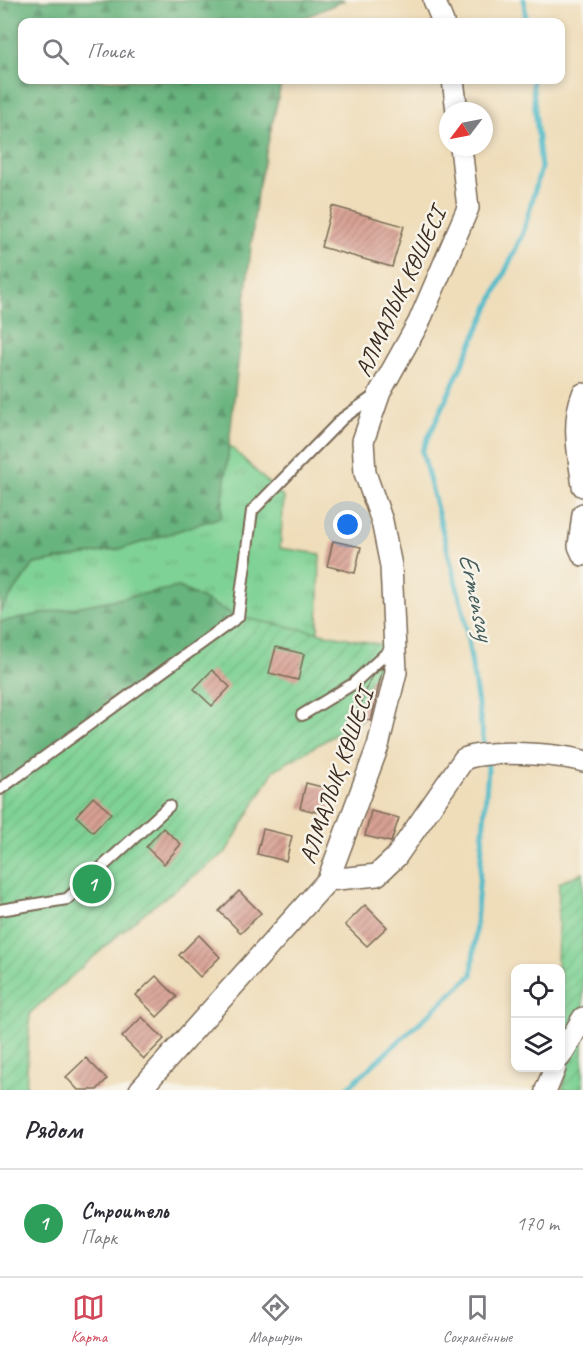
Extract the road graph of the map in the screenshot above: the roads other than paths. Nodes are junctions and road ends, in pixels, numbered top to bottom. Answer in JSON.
{"nodes":[{"id":1,"x":434,"y":0,"type":"edge"},
{"id":2,"x":441,"y":18,"type":"edge"},
{"id":3,"x":454,"y":84,"type":"edge"},
{"id":4,"x":456,"y":102,"type":"edge"},
{"id":5,"x":462,"y":156,"type":"edge"},
{"id":6,"x":380,"y":392,"type":"junction"},
{"id":7,"x":583,"y":394,"type":"edge"},
{"id":8,"x":583,"y":486,"type":"edge"},
{"id":9,"x":583,"y":514,"type":"edge"},
{"id":10,"x":583,"y":555,"type":"edge"},
{"id":11,"x":394,"y":647,"type":"junction"},
{"id":12,"x":302,"y":714,"type":"dead end"},
{"id":13,"x":583,"y":761,"type":"edge"},
{"id":14,"x":0,"y":789,"type":"edge"},
{"id":15,"x":169,"y":806,"type":"dead end"},
{"id":16,"x":328,"y":880,"type":"junction"},
{"id":17,"x":0,"y":910,"type":"edge"},
{"id":18,"x":583,"y":1018,"type":"edge"},
{"id":19,"x":565,"y":1050,"type":"edge"},
{"id":20,"x":553,"y":1072,"type":"edge"},
{"id":21,"x":140,"y":1090,"type":"edge"},
{"id":22,"x":546,"y":1090,"type":"edge"}],
"edges":[{"from":1,"to":2,"type":"street"},
{"from":3,"to":4,"type":"street"},
{"from":5,"to":6,"type":"street","name":"АЛМАЛЫҚ КӨШЕСІ"},
{"from":6,"to":11,"type":"street","name":"АЛМАЛЫҚ КӨШЕСІ"},
{"from":6,"to":14,"type":"lane"},
{"from":7,"to":8,"type":"street"},
{"from":9,"to":10,"type":"street"},
{"from":11,"to":12,"type":"lane"},
{"from":11,"to":16,"type":"street","name":"АЛМАЛЫҚ КӨШЕСІ"},
{"from":13,"to":16,"type":"street"},
{"from":15,"to":17,"type":"lane"},
{"from":16,"to":21,"type":"street","name":"АЛМАЛЫҚ КӨШЕСІ"},
{"from":18,"to":19,"type":"street"},
{"from":20,"to":22,"type":"street"}]}
